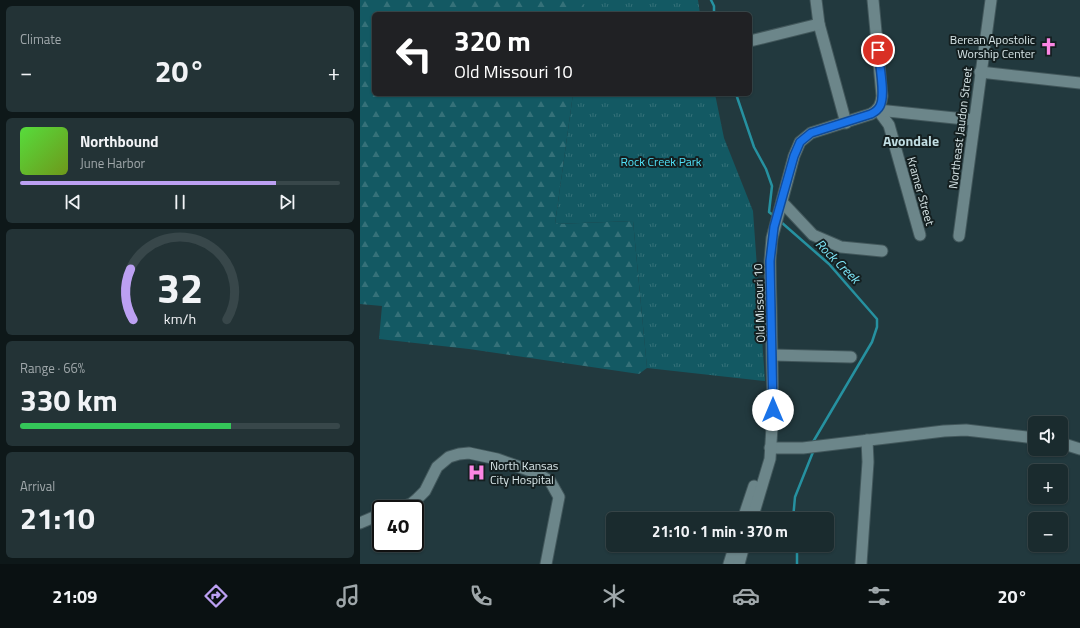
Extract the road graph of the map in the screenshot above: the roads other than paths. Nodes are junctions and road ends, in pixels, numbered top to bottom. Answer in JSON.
{"nodes":[{"id":1,"x":816,"y":0,"type":"edge"},
{"id":2,"x":873,"y":0,"type":"edge"},
{"id":3,"x":991,"y":0,"type":"edge"},
{"id":4,"x":819,"y":24,"type":"junction"},
{"id":5,"x":752,"y":41,"type":"edge"},
{"id":6,"x":980,"y":72,"type":"junction"},
{"id":7,"x":1080,"y":83,"type":"edge"},
{"id":8,"x":878,"y":110,"type":"junction"},
{"id":9,"x":974,"y":120,"type":"junction"},
{"id":10,"x":846,"y":123,"type":"junction"},
{"id":11,"x":781,"y":206,"type":"junction"},
{"id":12,"x":920,"y":235,"type":"dead end"},
{"id":13,"x":959,"y":236,"type":"dead end"},
{"id":14,"x":882,"y":251,"type":"dead end"},
{"id":15,"x":773,"y":355,"type":"junction"},
{"id":16,"x":851,"y":357,"type":"dead end"},
{"id":17,"x":1028,"y":437,"type":"edge"},
{"id":18,"x":867,"y":440,"type":"junction"},
{"id":19,"x":1068,"y":445,"type":"edge"},
{"id":20,"x":770,"y":448,"type":"junction"},
{"id":21,"x":1080,"y":449,"type":"edge"},
{"id":22,"x":415,"y":500,"type":"edge"},
{"id":23,"x":746,"y":512,"type":"edge"},
{"id":24,"x":754,"y":512,"type":"edge"},
{"id":25,"x":372,"y":518,"type":"edge"},
{"id":26,"x":360,"y":523,"type":"edge"},
{"id":27,"x":733,"y":552,"type":"edge"},
{"id":28,"x":742,"y":552,"type":"edge"},
{"id":29,"x":546,"y":564,"type":"edge"},
{"id":30,"x":729,"y":564,"type":"edge"},
{"id":31,"x":739,"y":564,"type":"edge"},
{"id":32,"x":861,"y":564,"type":"edge"}],
"edges":[{"from":1,"to":4,"type":"street"},
{"from":2,"to":8,"type":"street"},
{"from":3,"to":6,"type":"street","name":"Northeast Jaudon Street"},
{"from":4,"to":5,"type":"street"},
{"from":4,"to":10,"type":"street"},
{"from":6,"to":7,"type":"street"},
{"from":6,"to":9,"type":"street","name":"Northeast Jaudon Street"},
{"from":8,"to":9,"type":"street"},
{"from":8,"to":10,"type":"street","name":"Old Missouri 10"},
{"from":8,"to":12,"type":"street","name":"Kramer Street"},
{"from":9,"to":13,"type":"street","name":"Northeast Jaudon Street"},
{"from":10,"to":11,"type":"street","name":"Old Missouri 10"},
{"from":11,"to":14,"type":"street"},
{"from":11,"to":15,"type":"street","name":"Old Missouri 10"},
{"from":15,"to":16,"type":"street"},
{"from":15,"to":20,"type":"street","name":"Old Missouri 10"},
{"from":17,"to":18,"type":"street"},
{"from":18,"to":20,"type":"street"},
{"from":18,"to":32,"type":"street"},
{"from":19,"to":21,"type":"street"},
{"from":20,"to":23,"type":"street"},
{"from":20,"to":24,"type":"street","name":"Old Missouri 10"},
{"from":22,"to":29,"type":"street"},
{"from":25,"to":26,"type":"street"},
{"from":27,"to":30,"type":"street"},
{"from":28,"to":31,"type":"street"}]}
